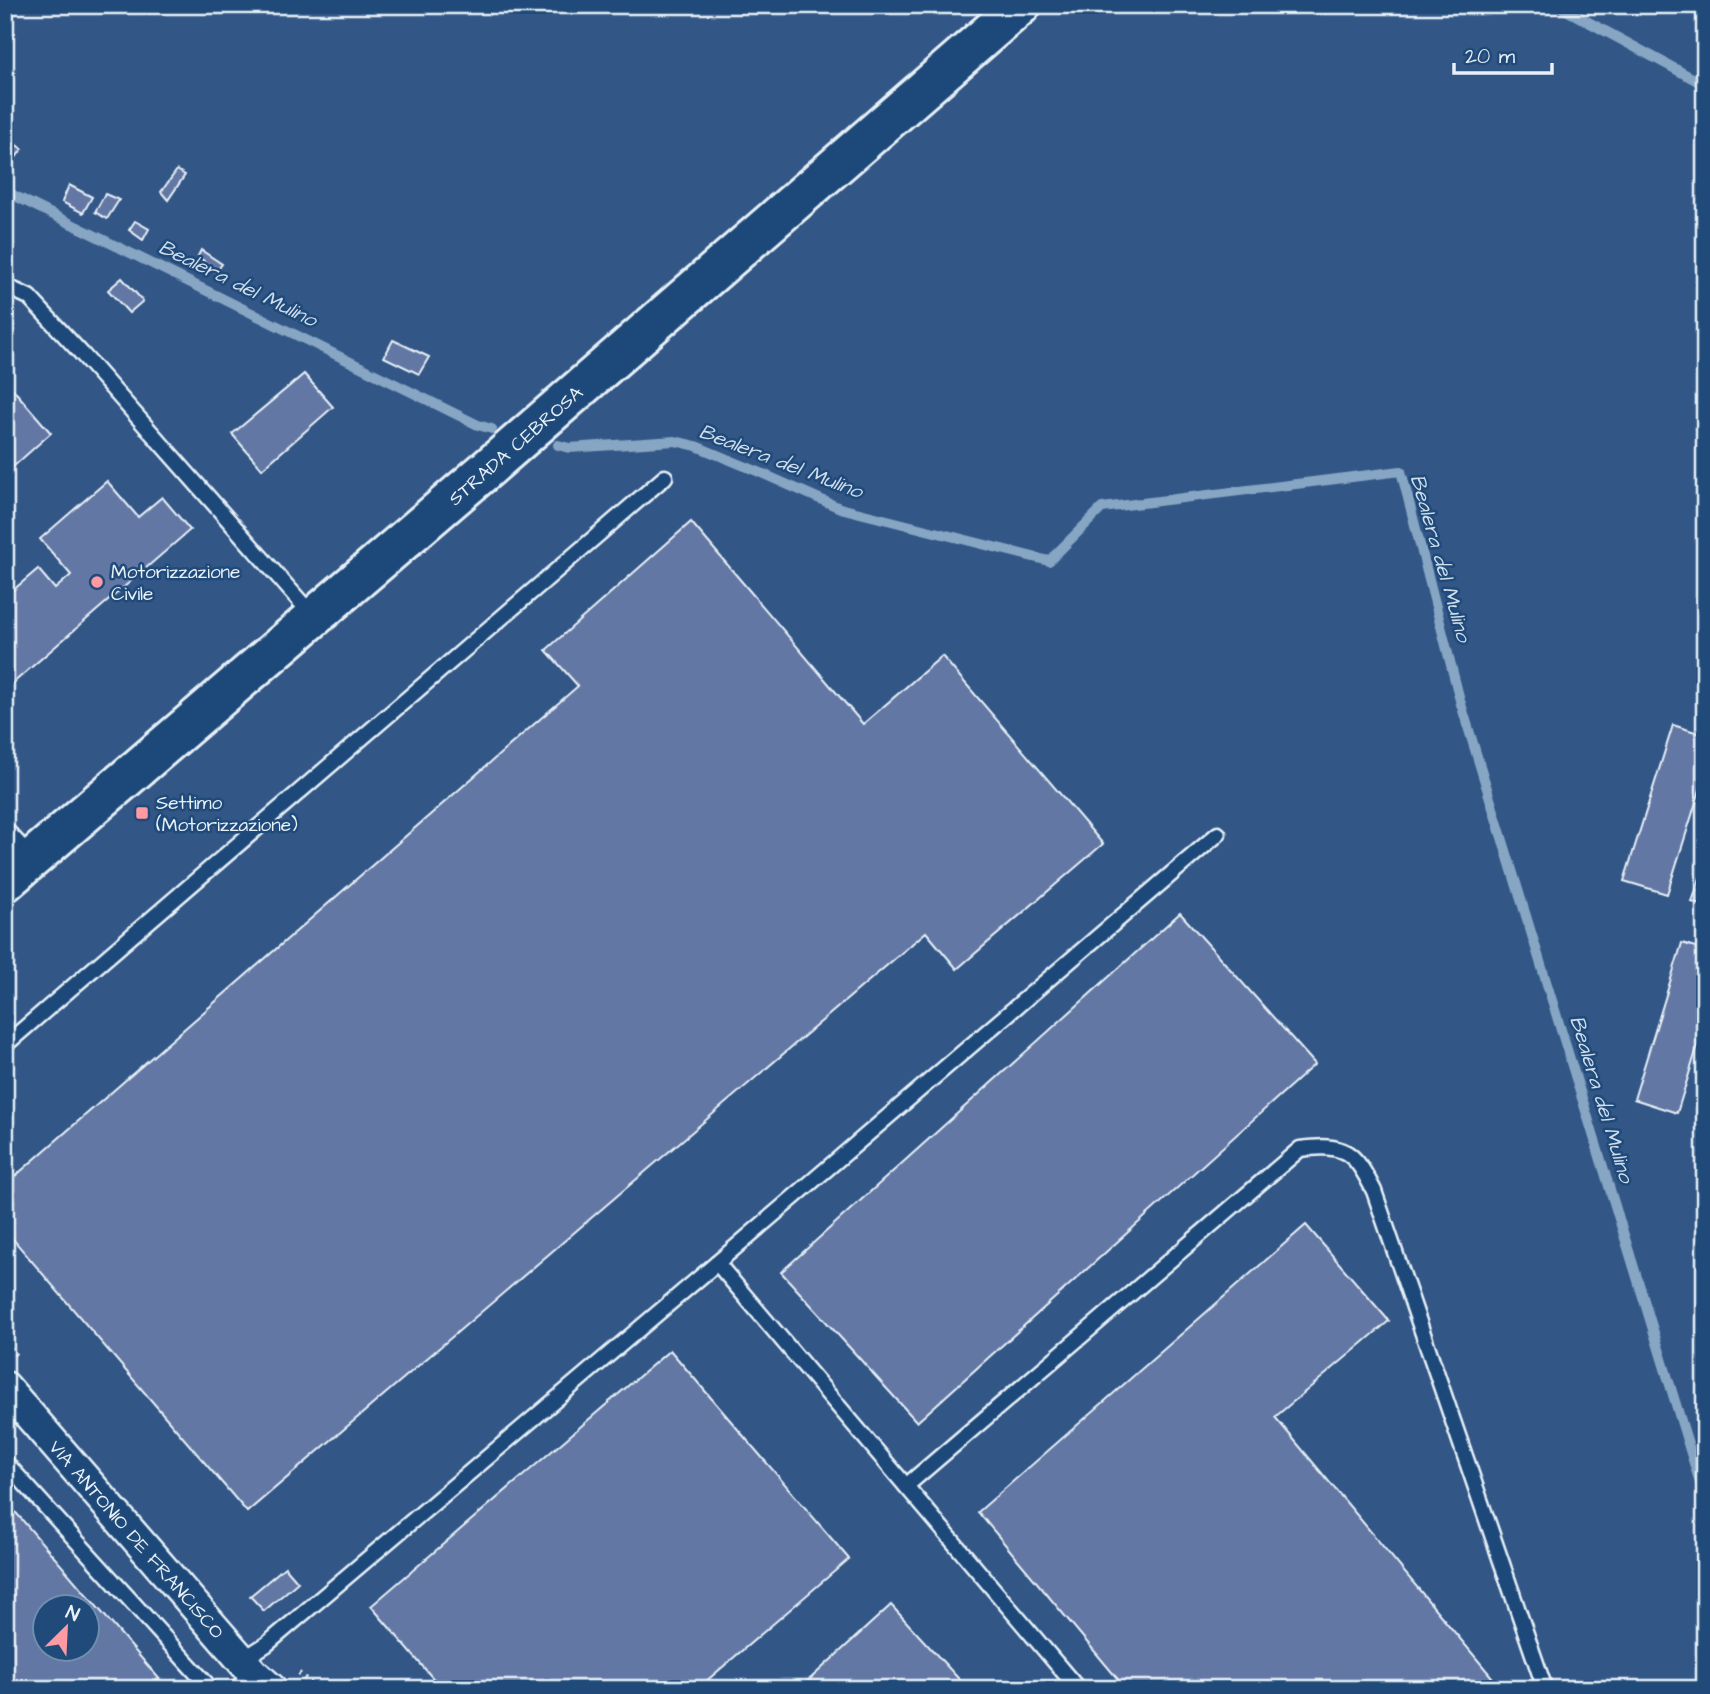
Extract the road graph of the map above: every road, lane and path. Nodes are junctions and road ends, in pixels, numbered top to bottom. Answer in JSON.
{"nodes":[{"id":1,"x":1021,"y":5,"type":"edge"},
{"id":2,"x":5,"y":286,"type":"edge"},
{"id":3,"x":665,"y":477,"type":"dead end"},
{"id":4,"x":314,"y":617,"type":"junction"},
{"id":5,"x":5,"y":829,"type":"edge"},
{"id":6,"x":1218,"y":834,"type":"dead end"},
{"id":7,"x":19,"y":871,"type":"edge"},
{"id":8,"x":5,"y":1045,"type":"edge"},
{"id":9,"x":717,"y":1263,"type":"junction"},
{"id":10,"x":5,"y":1387,"type":"edge"},
{"id":11,"x":5,"y":1462,"type":"edge"},
{"id":12,"x":906,"y":1486,"type":"junction"},
{"id":13,"x":251,"y":1678,"type":"edge"},
{"id":14,"x":211,"y":1689,"type":"edge"},
{"id":15,"x":1078,"y":1689,"type":"edge"},
{"id":16,"x":1545,"y":1689,"type":"edge"}],
"edges":[{"from":1,"to":4,"type":"main road","name":"STRADA CEBROSA"},
{"from":2,"to":4,"type":"lane"},
{"from":3,"to":8,"type":"lane"},
{"from":4,"to":7,"type":"main road","name":"STRADA CEBROSA"},
{"from":5,"to":7,"type":"lane"},
{"from":6,"to":9,"type":"lane"},
{"from":9,"to":12,"type":"lane"},
{"from":9,"to":13,"type":"lane"},
{"from":10,"to":13,"type":"street","name":"VIA ANTONIO DE FRANCISCO"},
{"from":11,"to":14,"type":"lane"},
{"from":12,"to":15,"type":"lane"},
{"from":12,"to":16,"type":"lane"}]}
